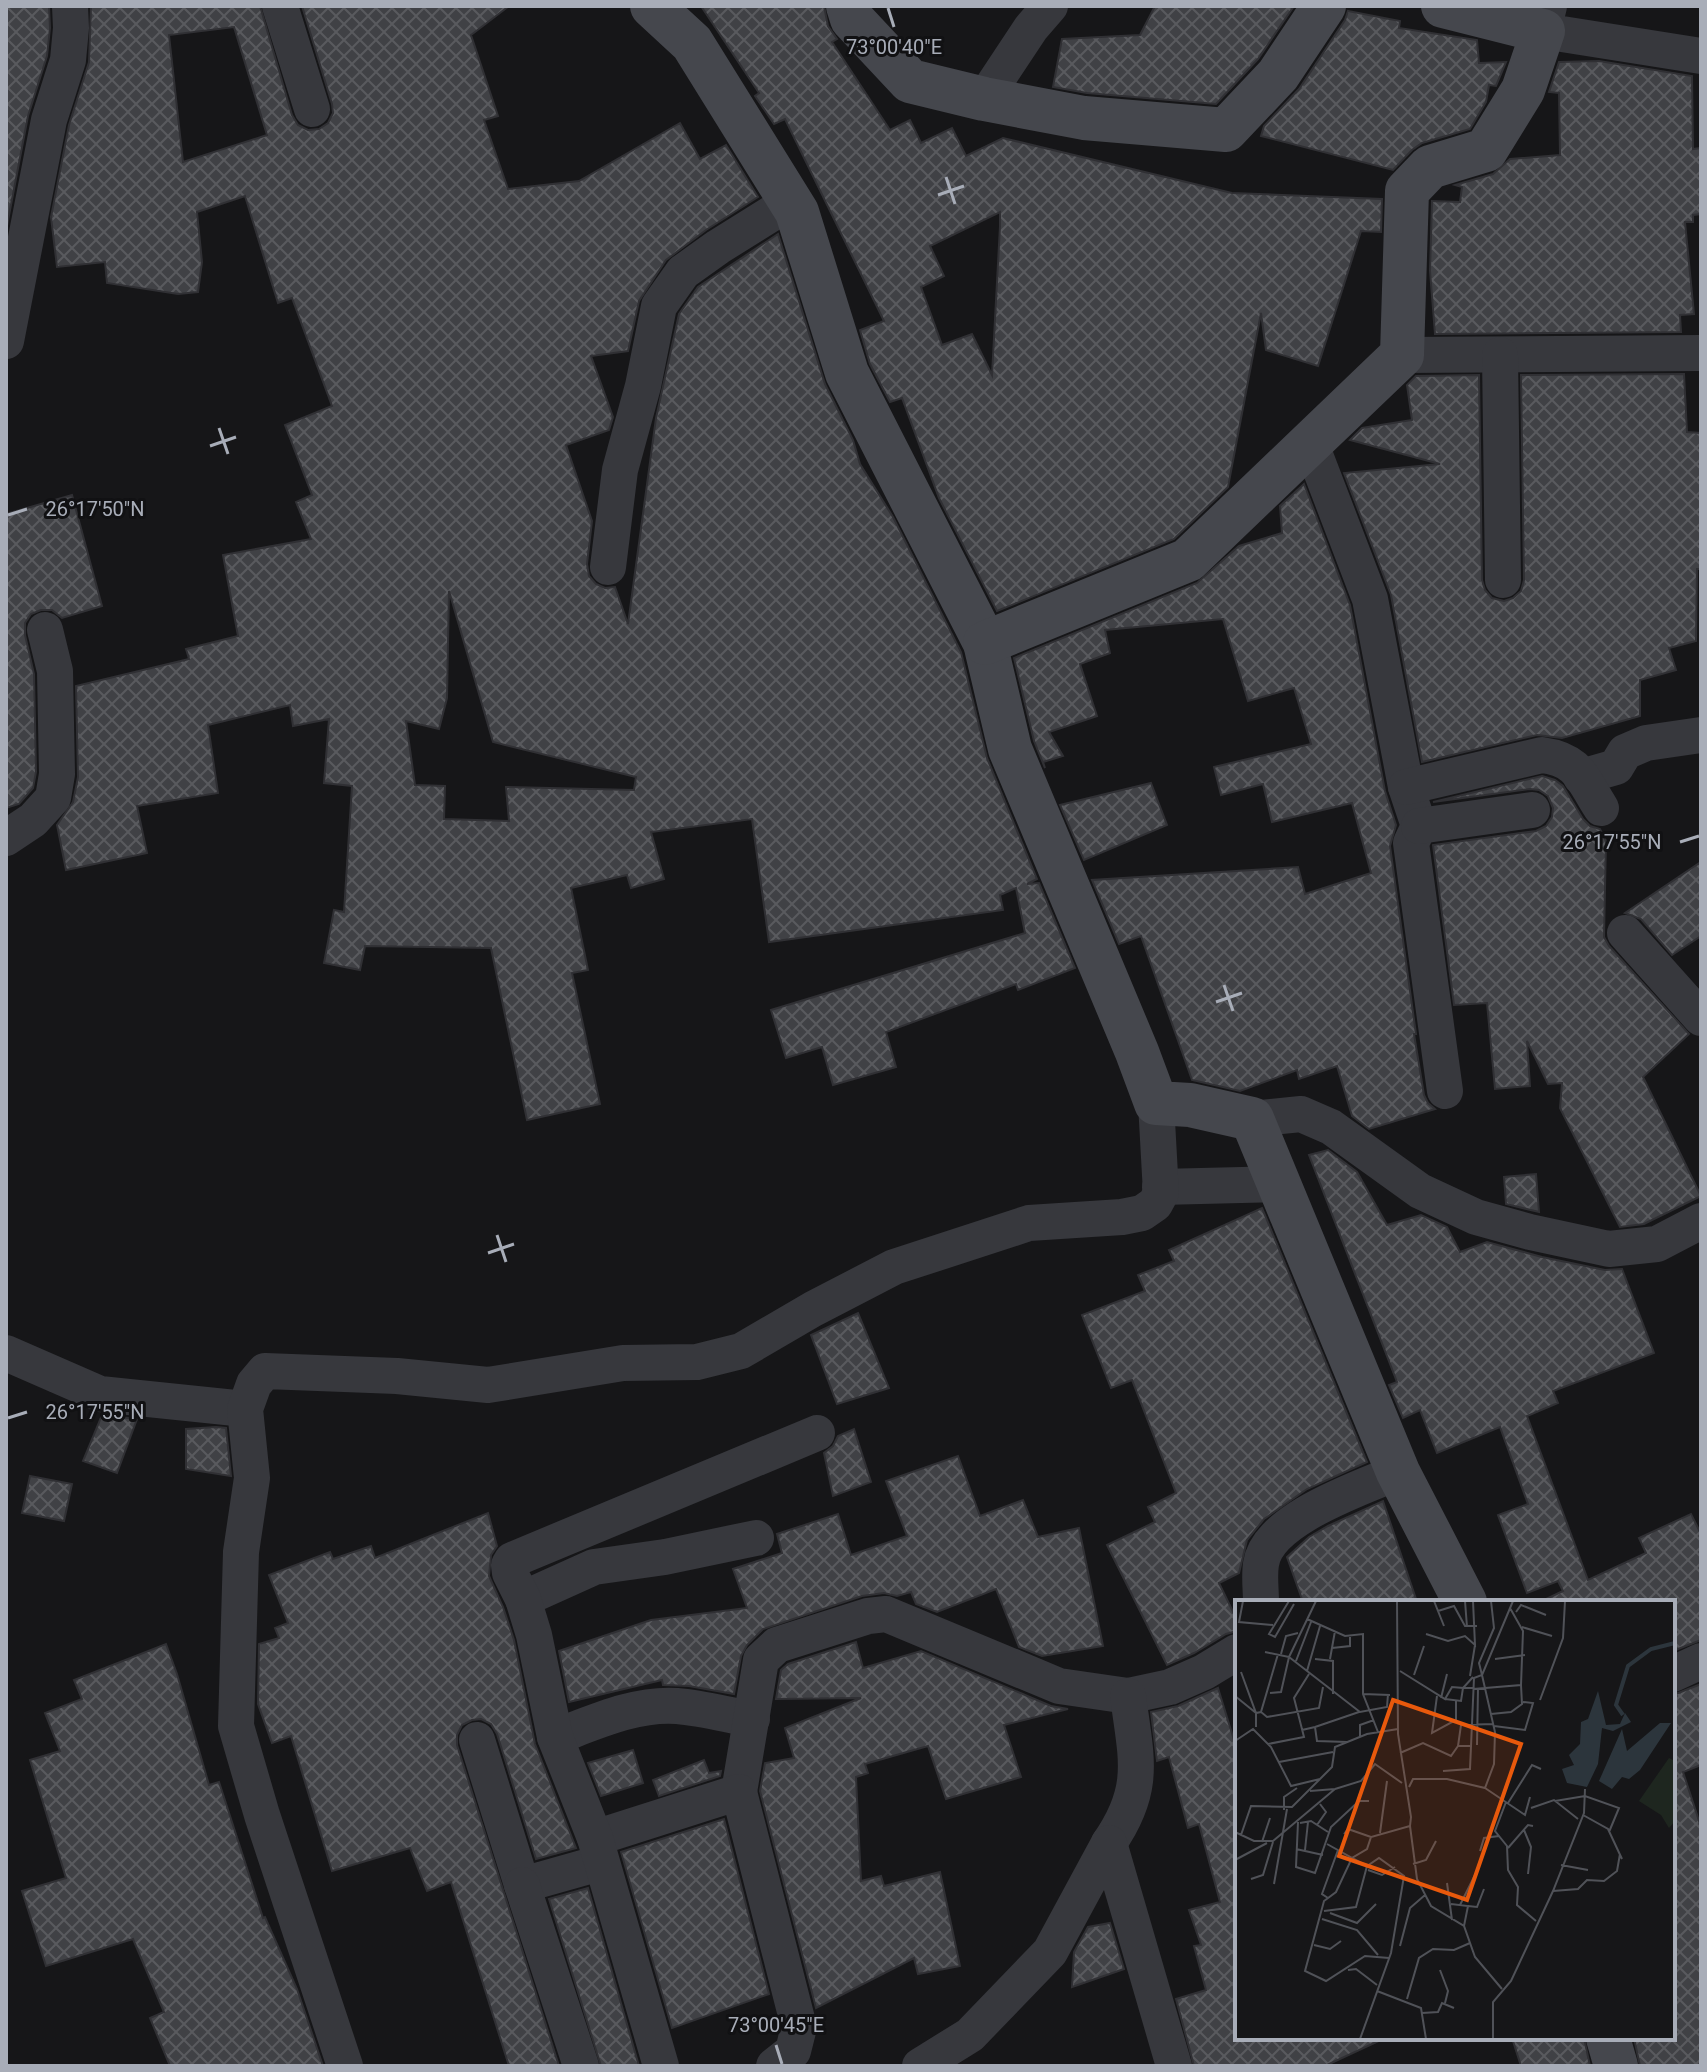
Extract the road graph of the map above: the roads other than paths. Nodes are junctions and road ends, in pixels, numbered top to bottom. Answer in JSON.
{"nodes":[{"id":1,"x":70,"y":6,"type":"edge"},
{"id":2,"x":280,"y":6,"type":"edge"},
{"id":3,"x":652,"y":6,"type":"edge"},
{"id":4,"x":848,"y":6,"type":"edge"},
{"id":5,"x":1050,"y":6,"type":"edge"},
{"id":6,"x":1324,"y":6,"type":"edge"},
{"id":7,"x":1443,"y":6,"type":"edge"},
{"id":8,"x":1546,"y":18,"type":"edge"},
{"id":9,"x":1701,"y":56,"type":"edge"},
{"id":10,"x":984,"y":99,"type":"junction"},
{"id":11,"x":312,"y":109,"type":"dead end"},
{"id":12,"x":790,"y":202,"type":"junction"},
{"id":13,"x":6,"y":341,"type":"edge"},
{"id":14,"x":1701,"y":353,"type":"edge"},
{"id":15,"x":1402,"y":355,"type":"junction"},
{"id":16,"x":1500,"y":355,"type":"junction"},
{"id":17,"x":1310,"y":442,"type":"junction"},
{"id":18,"x":608,"y":567,"type":"dead end"},
{"id":19,"x":1503,"y":580,"type":"dead end"},
{"id":20,"x":45,"y":630,"type":"dead end"},
{"id":21,"x":985,"y":643,"type":"junction"},
{"id":22,"x":1701,"y":735,"type":"edge"},
{"id":23,"x":1581,"y":777,"type":"junction"},
{"id":24,"x":1406,"y":787,"type":"junction"},
{"id":25,"x":1601,"y":808,"type":"dead end"},
{"id":26,"x":1532,"y":810,"type":"dead end"},
{"id":27,"x":1419,"y":826,"type":"junction"},
{"id":28,"x":6,"y":838,"type":"edge"},
{"id":29,"x":1625,"y":933,"type":"dead end"},
{"id":30,"x":1701,"y":1018,"type":"edge"},
{"id":31,"x":1445,"y":1091,"type":"dead end"},
{"id":32,"x":1156,"y":1103,"type":"junction"},
{"id":33,"x":1252,"y":1119,"type":"junction"},
{"id":34,"x":1279,"y":1184,"type":"junction"},
{"id":35,"x":1160,"y":1187,"type":"junction"},
{"id":36,"x":1701,"y":1221,"type":"edge"},
{"id":37,"x":6,"y":1353,"type":"edge"},
{"id":38,"x":245,"y":1409,"type":"junction"},
{"id":39,"x":817,"y":1433,"type":"dead end"},
{"id":40,"x":1398,"y":1472,"type":"junction"},
{"id":41,"x":756,"y":1538,"type":"dead end"},
{"id":42,"x":523,"y":1599,"type":"junction"},
{"id":43,"x":1261,"y":1600,"type":"edge"},
{"id":44,"x":1464,"y":1600,"type":"edge"},
{"id":45,"x":1235,"y":1653,"type":"edge"},
{"id":46,"x":1701,"y":1661,"type":"edge"},
{"id":47,"x":1675,"y":1673,"type":"edge"},
{"id":48,"x":1128,"y":1696,"type":"junction"},
{"id":49,"x":752,"y":1719,"type":"junction"},
{"id":50,"x":555,"y":1737,"type":"junction"},
{"id":51,"x":477,"y":1740,"type":"dead end"},
{"id":52,"x":739,"y":1792,"type":"junction"},
{"id":53,"x":1109,"y":1843,"type":"junction"},
{"id":54,"x":598,"y":1850,"type":"junction"},
{"id":55,"x":522,"y":1885,"type":"junction"},
{"id":56,"x":1609,"y":2040,"type":"edge"},
{"id":57,"x":345,"y":2066,"type":"edge"},
{"id":58,"x":581,"y":2066,"type":"edge"},
{"id":59,"x":661,"y":2066,"type":"edge"},
{"id":60,"x":774,"y":2066,"type":"edge"},
{"id":61,"x":920,"y":2066,"type":"edge"},
{"id":62,"x":1174,"y":2066,"type":"edge"},
{"id":63,"x":1616,"y":2066,"type":"edge"}],
"edges":[{"from":1,"to":13,"type":"street"},
{"from":2,"to":11,"type":"street"},
{"from":3,"to":12,"type":"main road"},
{"from":4,"to":10,"type":"main road"},
{"from":5,"to":10,"type":"street"},
{"from":6,"to":10,"type":"main road"},
{"from":7,"to":8,"type":"main road"},
{"from":8,"to":9,"type":"street"},
{"from":8,"to":15,"type":"main road"},
{"from":12,"to":18,"type":"street"},
{"from":12,"to":21,"type":"main road"},
{"from":14,"to":16,"type":"street"},
{"from":15,"to":16,"type":"street"},
{"from":15,"to":17,"type":"main road"},
{"from":16,"to":19,"type":"street"},
{"from":17,"to":21,"type":"main road"},
{"from":17,"to":24,"type":"street"},
{"from":20,"to":28,"type":"street"},
{"from":21,"to":32,"type":"main road"},
{"from":22,"to":23,"type":"street"},
{"from":23,"to":24,"type":"street"},
{"from":23,"to":25,"type":"street"},
{"from":24,"to":27,"type":"street"},
{"from":26,"to":27,"type":"street"},
{"from":27,"to":31,"type":"street"},
{"from":29,"to":30,"type":"street"},
{"from":32,"to":33,"type":"main road"},
{"from":32,"to":35,"type":"street"},
{"from":33,"to":34,"type":"main road"},
{"from":33,"to":36,"type":"street"},
{"from":34,"to":35,"type":"street"},
{"from":34,"to":40,"type":"main road"},
{"from":35,"to":38,"type":"street"},
{"from":37,"to":38,"type":"street"},
{"from":38,"to":57,"type":"street"},
{"from":39,"to":42,"type":"street"},
{"from":40,"to":43,"type":"street"},
{"from":40,"to":44,"type":"main road"},
{"from":41,"to":42,"type":"street"},
{"from":42,"to":50,"type":"street"},
{"from":45,"to":48,"type":"street"},
{"from":46,"to":47,"type":"street"},
{"from":48,"to":49,"type":"street"},
{"from":48,"to":53,"type":"street"},
{"from":49,"to":50,"type":"street"},
{"from":49,"to":52,"type":"street"},
{"from":50,"to":54,"type":"street"},
{"from":51,"to":55,"type":"street"},
{"from":52,"to":54,"type":"street"},
{"from":52,"to":60,"type":"street"},
{"from":53,"to":61,"type":"street"},
{"from":53,"to":62,"type":"street"},
{"from":54,"to":55,"type":"street"},
{"from":54,"to":59,"type":"street"},
{"from":55,"to":58,"type":"street"},
{"from":56,"to":63,"type":"main road"}]}
